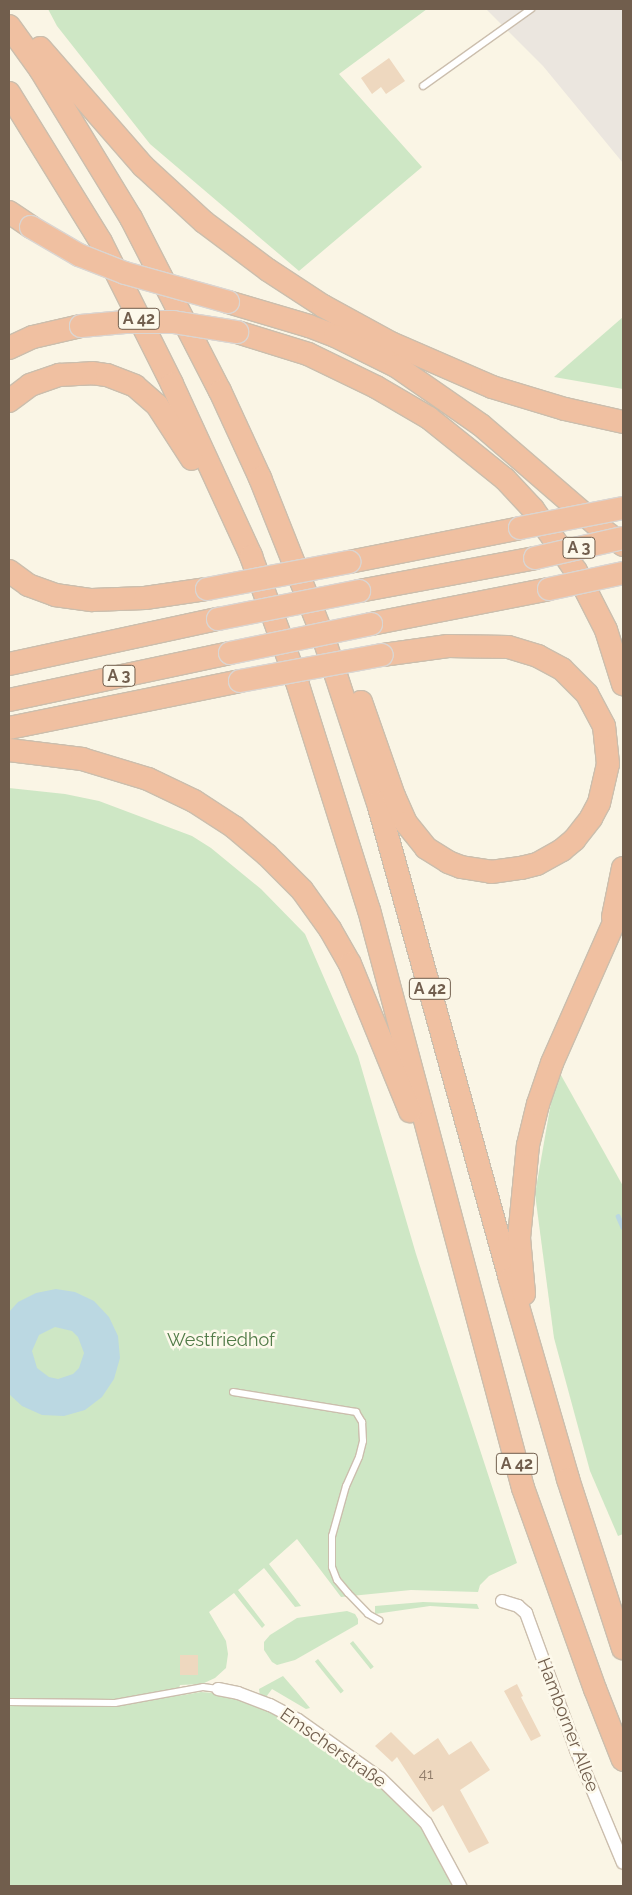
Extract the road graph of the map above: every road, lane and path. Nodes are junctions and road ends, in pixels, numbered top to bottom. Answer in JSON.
{"nodes":[{"id":1,"x":531,"y":9,"type":"edge"},
{"id":2,"x":9,"y":11,"type":"edge"},
{"id":3,"x":9,"y":26,"type":"edge"},
{"id":4,"x":422,"y":86,"type":"dead end"},
{"id":5,"x":9,"y":93,"type":"edge"},
{"id":6,"x":9,"y":212,"type":"edge"},
{"id":7,"x":9,"y":348,"type":"edge"},
{"id":8,"x":9,"y":401,"type":"edge"},
{"id":9,"x":623,"y":422,"type":"edge"},
{"id":10,"x":623,"y":508,"type":"edge"},
{"id":11,"x":623,"y":538,"type":"edge"},
{"id":12,"x":623,"y":544,"type":"edge"},
{"id":13,"x":251,"y":556,"type":"junction"},
{"id":14,"x":9,"y":571,"type":"edge"},
{"id":15,"x":623,"y":573,"type":"edge"},
{"id":16,"x":324,"y":640,"type":"junction"},
{"id":17,"x":9,"y":664,"type":"edge"},
{"id":18,"x":623,"y":684,"type":"edge"},
{"id":19,"x":9,"y":700,"type":"edge"},
{"id":20,"x":9,"y":728,"type":"edge"},
{"id":21,"x":9,"y":750,"type":"edge"},
{"id":22,"x":623,"y":868,"type":"edge"},
{"id":23,"x":623,"y":902,"type":"edge"},
{"id":24,"x":610,"y":932,"type":"junction"},
{"id":25,"x":449,"y":1208,"type":"junction"},
{"id":26,"x":528,"y":1342,"type":"junction"},
{"id":27,"x":233,"y":1392,"type":"dead end"},
{"id":28,"x":502,"y":1601,"type":"dead end"},
{"id":29,"x":379,"y":1620,"type":"dead end"},
{"id":30,"x":623,"y":1648,"type":"edge"},
{"id":31,"x":218,"y":1689,"type":"joint"},
{"id":32,"x":9,"y":1702,"type":"edge"},
{"id":33,"x":623,"y":1760,"type":"edge"},
{"id":34,"x":623,"y":1863,"type":"edge"},
{"id":35,"x":460,"y":1886,"type":"edge"}],
"edges":[{"from":1,"to":4,"type":"lane"},
{"from":2,"to":9,"type":"highway"},
{"from":3,"to":16,"type":"highway","number":"A 42"},
{"from":5,"to":13,"type":"highway","number":"A 42"},
{"from":6,"to":12,"type":"highway","bridge":true},
{"from":7,"to":18,"type":"highway","bridge":true},
{"from":8,"to":13,"type":"highway"},
{"from":10,"to":14,"type":"highway","bridge":true},
{"from":11,"to":17,"type":"highway","number":"A 3","bridge":true},
{"from":13,"to":25,"type":"highway","number":"A 42"},
{"from":15,"to":19,"type":"highway","number":"A 3","bridge":true},
{"from":16,"to":20,"type":"highway","bridge":true},
{"from":16,"to":26,"type":"highway","number":"A 42"},
{"from":21,"to":25,"type":"highway"},
{"from":22,"to":24,"type":"highway"},
{"from":23,"to":24,"type":"highway"},
{"from":24,"to":26,"type":"highway"},
{"from":25,"to":33,"type":"highway","number":"A 42"},
{"from":26,"to":30,"type":"highway","number":"A 42"},
{"from":27,"to":29,"type":"lane"},
{"from":28,"to":34,"type":"street","name":"Hamborner Allee"},
{"from":31,"to":32,"type":"lane"},
{"from":31,"to":35,"type":"street","name":"Emscherstraße"}]}
